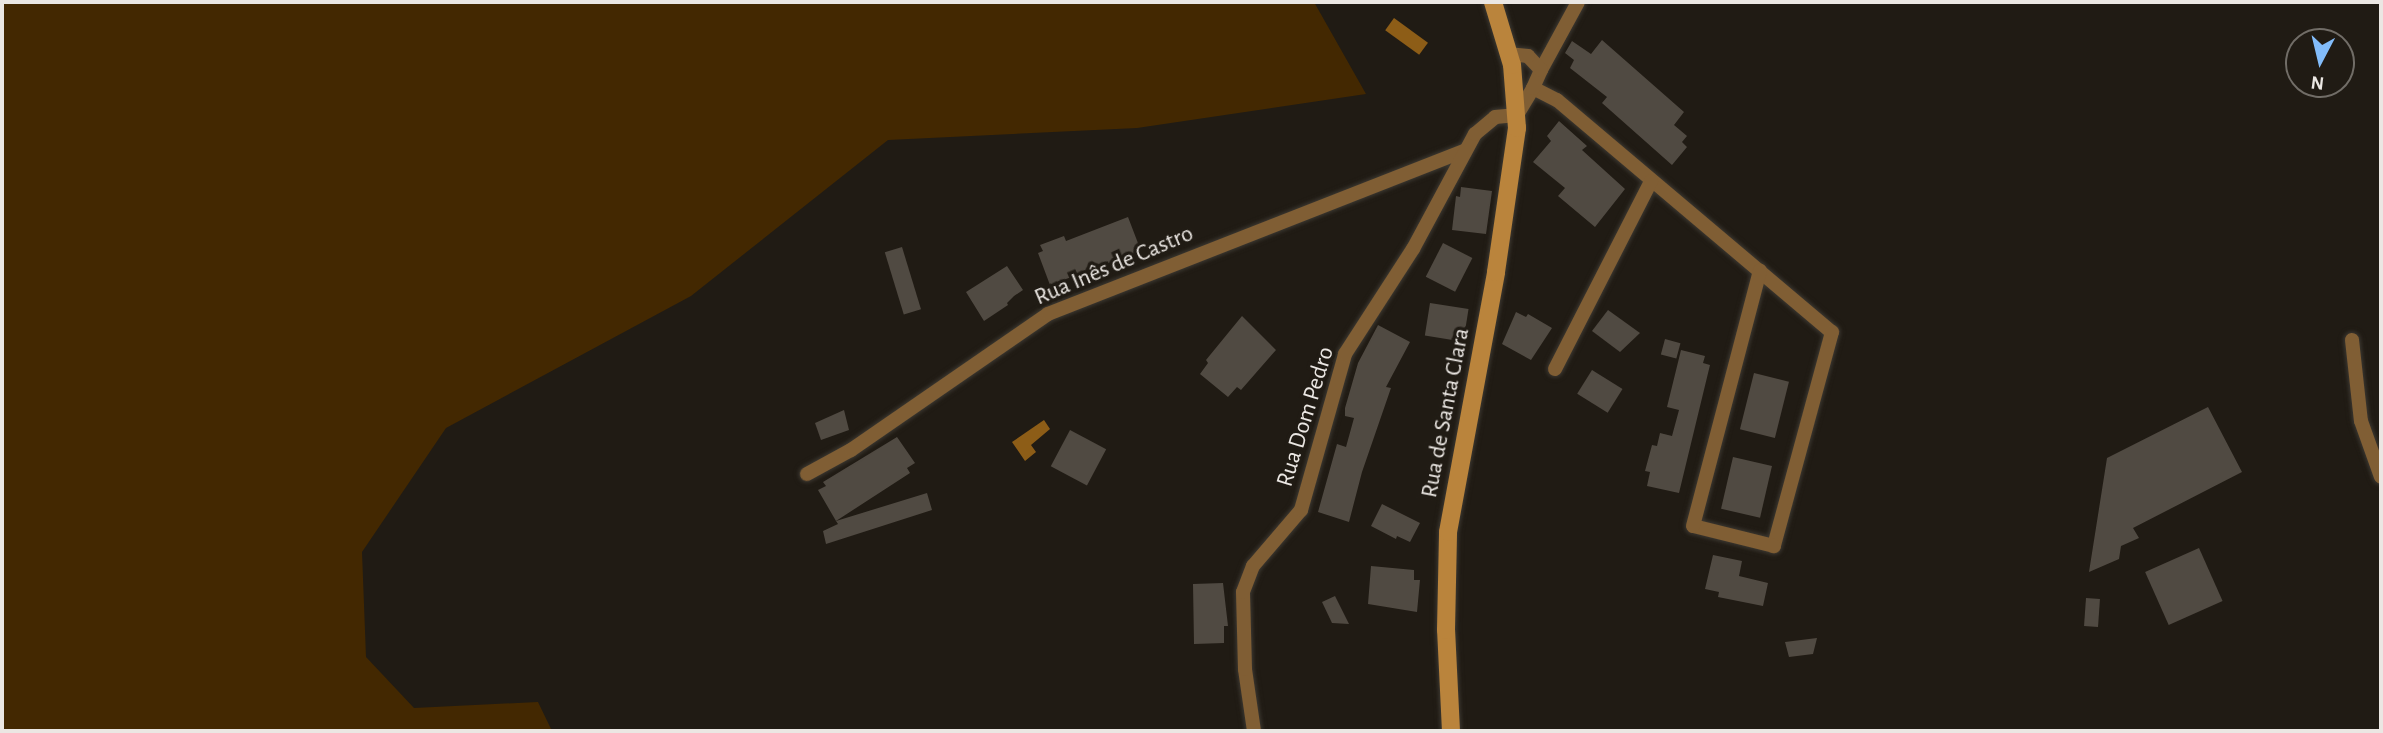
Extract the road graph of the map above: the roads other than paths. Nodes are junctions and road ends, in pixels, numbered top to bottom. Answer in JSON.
{"nodes":[{"id":1,"x":1493,"y":2,"type":"edge"},
{"id":2,"x":1578,"y":2,"type":"edge"},
{"id":3,"x":1510,"y":54,"type":"junction"},
{"id":4,"x":1541,"y":70,"type":"junction"},
{"id":5,"x":1533,"y":88,"type":"junction"},
{"id":6,"x":1516,"y":110,"type":"junction"},
{"id":7,"x":1464,"y":150,"type":"junction"},
{"id":8,"x":1651,"y":181,"type":"junction"},
{"id":9,"x":1760,"y":271,"type":"junction"},
{"id":10,"x":2352,"y":340,"type":"dead end"},
{"id":11,"x":1555,"y":369,"type":"dead end"},
{"id":12,"x":807,"y":474,"type":"dead end"},
{"id":13,"x":2381,"y":477,"type":"edge"},
{"id":14,"x":1254,"y":731,"type":"edge"},
{"id":15,"x":1451,"y":731,"type":"edge"}],
"edges":[{"from":1,"to":3,"type":"street","name":"Rua de Santa Clara"},
{"from":2,"to":4,"type":"street"},
{"from":3,"to":4,"type":"street"},
{"from":3,"to":6,"type":"street","name":"Rua de Santa Clara"},
{"from":4,"to":5,"type":"street"},
{"from":5,"to":6,"type":"street"},
{"from":5,"to":8,"type":"street"},
{"from":6,"to":7,"type":"street","name":"Rua Dom Pedro"},
{"from":6,"to":15,"type":"street","name":"Rua de Santa Clara"},
{"from":7,"to":12,"type":"street","name":"Rua Inês de Castro"},
{"from":7,"to":14,"type":"street","name":"Rua Dom Pedro"},
{"from":8,"to":9,"type":"street"},
{"from":8,"to":11,"type":"street"},
{"from":9,"to":9,"type":"street"},
{"from":10,"to":13,"type":"street"}]}
